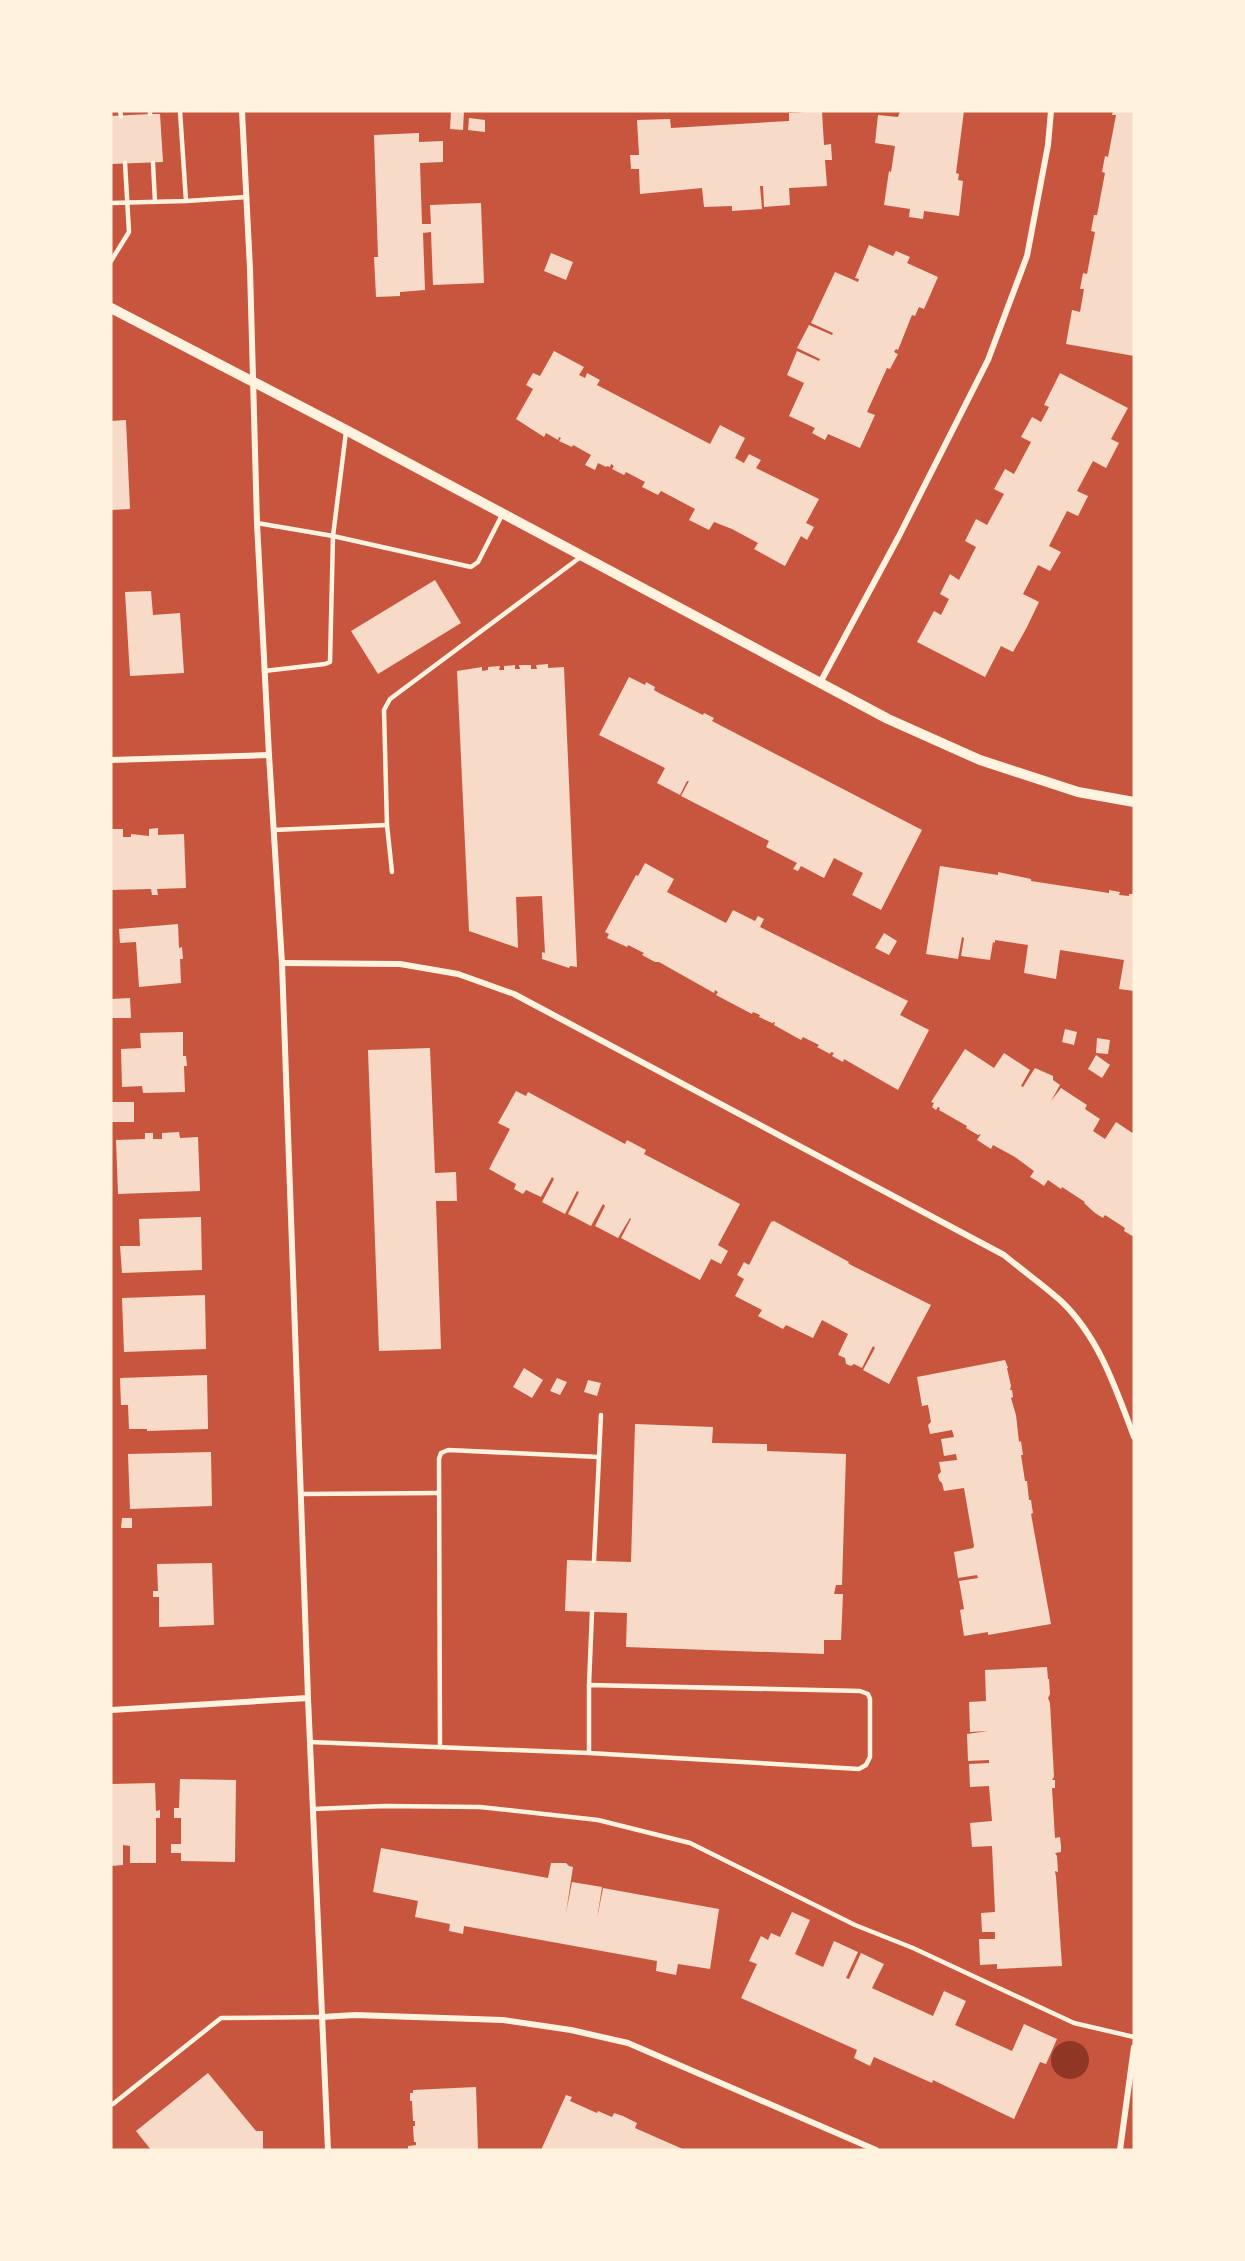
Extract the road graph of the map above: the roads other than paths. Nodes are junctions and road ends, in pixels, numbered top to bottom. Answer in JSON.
{"nodes":[{"id":1,"x":180,"y":111,"type":"edge"},
{"id":2,"x":242,"y":111,"type":"edge"},
{"id":3,"x":1051,"y":111,"type":"edge"},
{"id":4,"x":153,"y":163,"type":"dead end"},
{"id":5,"x":125,"y":164,"type":"dead end"},
{"id":6,"x":246,"y":197,"type":"junction"},
{"id":7,"x":186,"y":201,"type":"junction"},
{"id":8,"x":155,"y":202,"type":"junction"},
{"id":9,"x":111,"y":203,"type":"edge"},
{"id":10,"x":128,"y":203,"type":"junction"},
{"id":11,"x":111,"y":261,"type":"edge"},
{"id":12,"x":111,"y":308,"type":"edge"},
{"id":13,"x":252,"y":381,"type":"junction"},
{"id":14,"x":346,"y":430,"type":"junction"},
{"id":15,"x":503,"y":514,"type":"junction"},
{"id":16,"x":257,"y":524,"type":"junction"},
{"id":17,"x":333,"y":536,"type":"junction"},
{"id":18,"x":582,"y":556,"type":"junction"},
{"id":19,"x":264,"y":671,"type":"junction"},
{"id":20,"x":820,"y":683,"type":"junction"},
{"id":21,"x":269,"y":755,"type":"junction"},
{"id":22,"x":111,"y":760,"type":"edge"},
{"id":23,"x":1134,"y":802,"type":"edge"},
{"id":24,"x":387,"y":825,"type":"junction"},
{"id":25,"x":273,"y":830,"type":"junction"},
{"id":26,"x":392,"y":872,"type":"dead end"},
{"id":27,"x":282,"y":963,"type":"junction"},
{"id":28,"x":601,"y":1415,"type":"dead end"},
{"id":29,"x":1134,"y":1437,"type":"edge"},
{"id":30,"x":599,"y":1456,"type":"junction"},
{"id":31,"x":439,"y":1493,"type":"junction"},
{"id":32,"x":301,"y":1494,"type":"junction"},
{"id":33,"x":594,"y":1561,"type":"dead end"},
{"id":34,"x":592,"y":1612,"type":"dead end"},
{"id":35,"x":589,"y":1685,"type":"junction"},
{"id":36,"x":308,"y":1698,"type":"junction"},
{"id":37,"x":111,"y":1710,"type":"edge"},
{"id":38,"x":310,"y":1742,"type":"junction"},
{"id":39,"x":440,"y":1747,"type":"junction"},
{"id":40,"x":589,"y":1753,"type":"junction"},
{"id":41,"x":313,"y":1809,"type":"junction"},
{"id":42,"x":322,"y":2017,"type":"junction"},
{"id":43,"x":1134,"y":2037,"type":"edge"},
{"id":44,"x":1134,"y":2047,"type":"edge"},
{"id":45,"x":113,"y":2104,"type":"dead end"},
{"id":46,"x":328,"y":2150,"type":"edge"},
{"id":47,"x":876,"y":2150,"type":"edge"},
{"id":48,"x":1120,"y":2150,"type":"edge"}],
"edges":[{"from":1,"to":7,"type":"lane"},
{"from":2,"to":6,"type":"street"},
{"from":3,"to":20,"type":"street"},
{"from":4,"to":8,"type":"lane"},
{"from":5,"to":10,"type":"lane"},
{"from":6,"to":7,"type":"lane"},
{"from":6,"to":13,"type":"street"},
{"from":7,"to":8,"type":"lane"},
{"from":8,"to":10,"type":"lane"},
{"from":9,"to":10,"type":"lane"},
{"from":10,"to":11,"type":"lane"},
{"from":12,"to":13,"type":"street"},
{"from":13,"to":14,"type":"street"},
{"from":13,"to":16,"type":"street"},
{"from":14,"to":15,"type":"street"},
{"from":14,"to":17,"type":"lane"},
{"from":15,"to":17,"type":"lane"},
{"from":15,"to":18,"type":"street"},
{"from":16,"to":17,"type":"lane"},
{"from":16,"to":19,"type":"street"},
{"from":17,"to":19,"type":"lane"},
{"from":18,"to":20,"type":"street"},
{"from":18,"to":24,"type":"lane"},
{"from":19,"to":21,"type":"street"},
{"from":20,"to":23,"type":"street"},
{"from":21,"to":22,"type":"street"},
{"from":21,"to":25,"type":"street"},
{"from":24,"to":25,"type":"lane"},
{"from":24,"to":26,"type":"lane"},
{"from":25,"to":27,"type":"street"},
{"from":27,"to":29,"type":"street"},
{"from":27,"to":32,"type":"street"},
{"from":28,"to":30,"type":"lane"},
{"from":30,"to":31,"type":"lane"},
{"from":30,"to":33,"type":"lane"},
{"from":31,"to":32,"type":"lane"},
{"from":31,"to":39,"type":"lane"},
{"from":32,"to":36,"type":"street"},
{"from":34,"to":35,"type":"lane"},
{"from":35,"to":40,"type":"lane"},
{"from":35,"to":40,"type":"lane"},
{"from":36,"to":37,"type":"street"},
{"from":36,"to":38,"type":"street"},
{"from":38,"to":39,"type":"lane"},
{"from":38,"to":41,"type":"street"},
{"from":39,"to":40,"type":"lane"},
{"from":41,"to":42,"type":"street"},
{"from":41,"to":43,"type":"lane"},
{"from":42,"to":45,"type":"lane"},
{"from":42,"to":46,"type":"street"},
{"from":42,"to":47,"type":"street"},
{"from":44,"to":48,"type":"street"}]}
